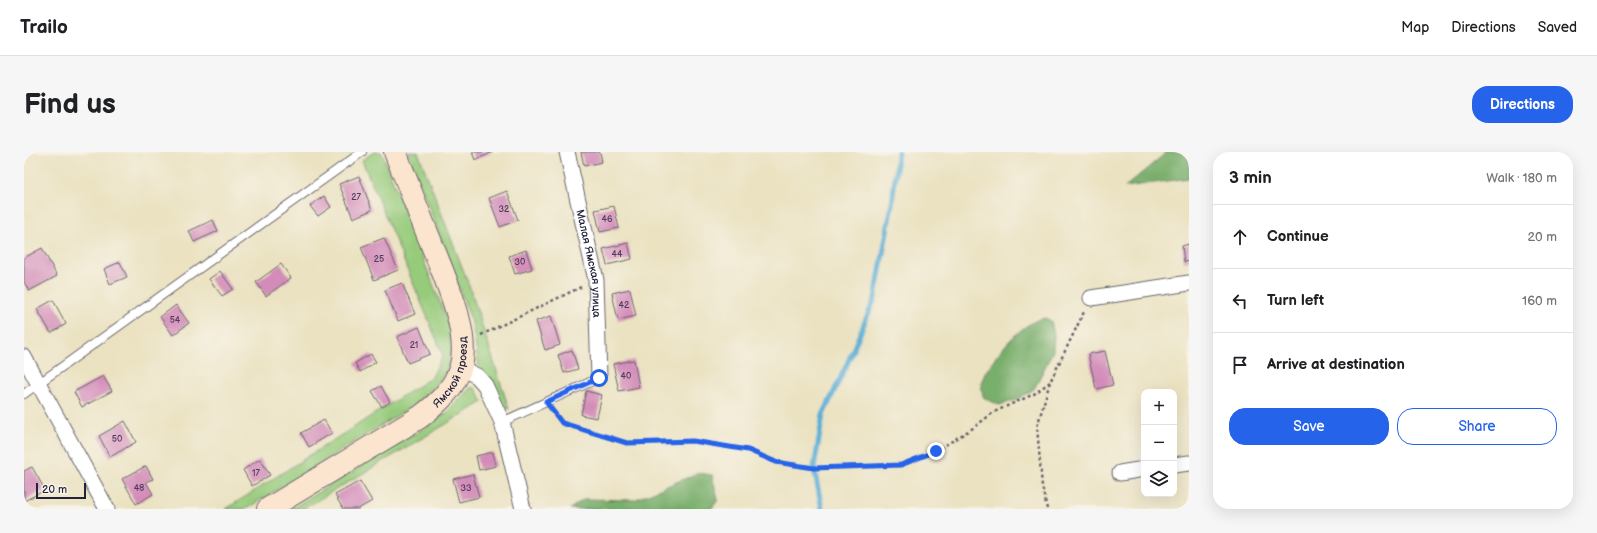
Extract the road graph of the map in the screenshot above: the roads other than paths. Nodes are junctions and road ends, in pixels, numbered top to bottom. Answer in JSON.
{"nodes":[{"id":1,"x":362,"y":152,"type":"edge"},
{"id":2,"x":395,"y":152,"type":"edge"},
{"id":3,"x":567,"y":152,"type":"edge"},
{"id":4,"x":1189,"y":283,"type":"edge"},
{"id":5,"x":1091,"y":298,"type":"road end"},
{"id":6,"x":24,"y":357,"type":"edge"},
{"id":7,"x":461,"y":368,"type":"junction"},
{"id":8,"x":599,"y":378,"type":"joint"},
{"id":9,"x":39,"y":384,"type":"junction"},
{"id":10,"x":24,"y":394,"type":"edge"},
{"id":11,"x":502,"y":422,"type":"junction"},
{"id":12,"x":1189,"y":463,"type":"edge"},
{"id":13,"x":1177,"y":465,"type":"edge"},
{"id":14,"x":1141,"y":469,"type":"edge"},
{"id":15,"x":1120,"y":472,"type":"dead end"},
{"id":16,"x":107,"y":509,"type":"edge"},
{"id":17,"x":268,"y":509,"type":"edge"},
{"id":18,"x":523,"y":509,"type":"edge"}],
"edges":[{"from":1,"to":9,"type":"lane"},
{"from":2,"to":7,"type":"main road","name":"Ямской проезд"},
{"from":3,"to":8,"type":"street","name":"Малая Ямская улица"},
{"from":4,"to":5,"type":"street"},
{"from":6,"to":9,"type":"street"},
{"from":7,"to":11,"type":"street"},
{"from":7,"to":17,"type":"main road","name":"Ямской проезд"},
{"from":8,"to":11,"type":"lane"},
{"from":9,"to":10,"type":"lane"},
{"from":9,"to":16,"type":"street"},
{"from":11,"to":18,"type":"street"},
{"from":12,"to":13,"type":"street"},
{"from":14,"to":15,"type":"street"}]}
